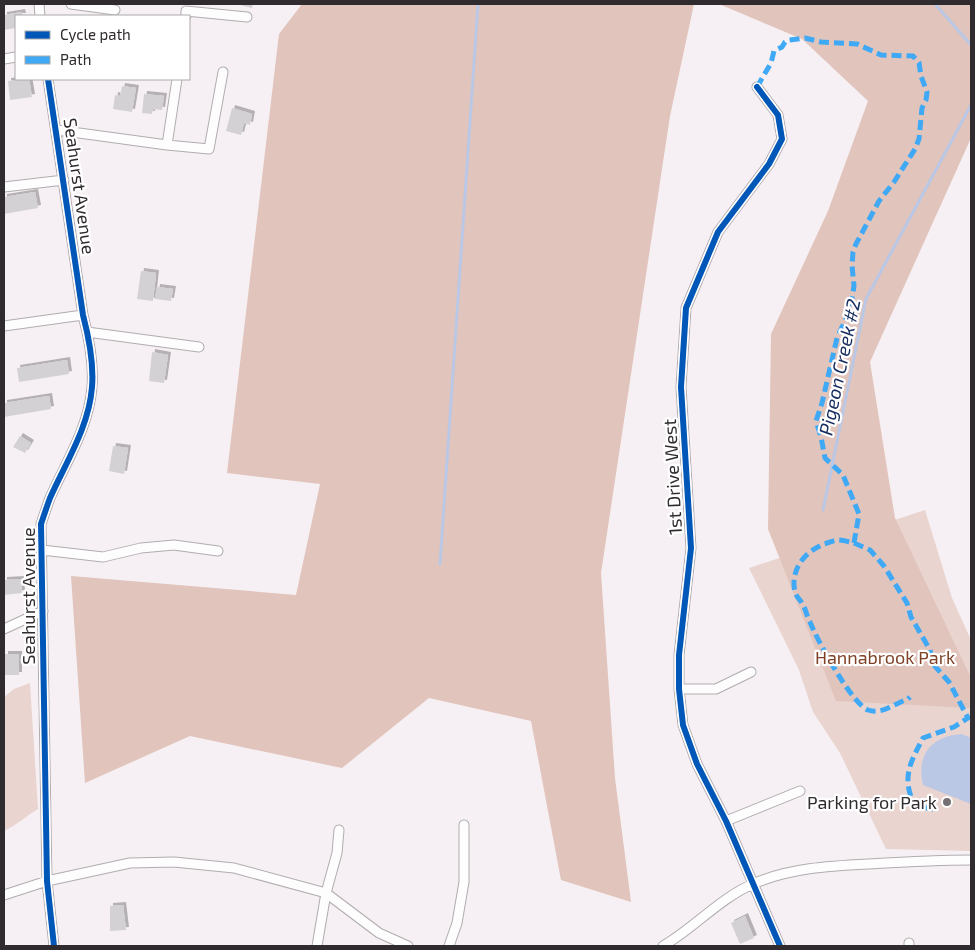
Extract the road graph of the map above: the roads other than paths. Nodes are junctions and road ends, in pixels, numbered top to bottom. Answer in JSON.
{"nodes":[{"id":1,"x":71,"y":4,"type":"edge"},
{"id":2,"x":115,"y":10,"type":"dead end"},
{"id":3,"x":186,"y":15,"type":"edge"},
{"id":4,"x":247,"y":17,"type":"dead end"},
{"id":5,"x":222,"y":72,"type":"dead end"},
{"id":6,"x":48,"y":80,"type":"edge"},
{"id":7,"x":177,"y":80,"type":"edge"},
{"id":8,"x":757,"y":87,"type":"dead end"},
{"id":9,"x":57,"y":130,"type":"junction"},
{"id":10,"x":167,"y":145,"type":"junction"},
{"id":11,"x":64,"y":180,"type":"junction"},
{"id":12,"x":4,"y":187,"type":"edge"},
{"id":13,"x":83,"y":315,"type":"junction"},
{"id":14,"x":4,"y":326,"type":"edge"},
{"id":15,"x":87,"y":332,"type":"junction"},
{"id":16,"x":199,"y":347,"type":"dead end"},
{"id":17,"x":42,"y":550,"type":"junction"},
{"id":18,"x":218,"y":551,"type":"dead end"},
{"id":19,"x":43,"y":611,"type":"junction"},
{"id":20,"x":4,"y":629,"type":"edge"},
{"id":21,"x":751,"y":672,"type":"dead end"},
{"id":22,"x":679,"y":688,"type":"junction"},
{"id":23,"x":800,"y":791,"type":"dead end"},
{"id":24,"x":726,"y":822,"type":"junction"},
{"id":25,"x":464,"y":825,"type":"dead end"},
{"id":26,"x":339,"y":830,"type":"dead end"},
{"id":27,"x":971,"y":860,"type":"edge"},
{"id":28,"x":47,"y":881,"type":"junction"},
{"id":29,"x":753,"y":884,"type":"junction"},
{"id":30,"x":326,"y":893,"type":"junction"},
{"id":31,"x":4,"y":895,"type":"edge"},
{"id":32,"x":54,"y":946,"type":"edge"},
{"id":33,"x":317,"y":946,"type":"edge"},
{"id":34,"x":408,"y":946,"type":"edge"},
{"id":35,"x":449,"y":946,"type":"edge"},
{"id":36,"x":663,"y":946,"type":"edge"},
{"id":37,"x":780,"y":946,"type":"edge"}],
"edges":[{"from":1,"to":2,"type":"street"},
{"from":3,"to":4,"type":"street"},
{"from":5,"to":10,"type":"street"},
{"from":6,"to":9,"type":"street","name":"Seahurst Avenue"},
{"from":7,"to":10,"type":"street"},
{"from":8,"to":22,"type":"street","name":"1st Drive West"},
{"from":9,"to":10,"type":"street"},
{"from":9,"to":11,"type":"street","name":"Seahurst Avenue"},
{"from":11,"to":12,"type":"street"},
{"from":11,"to":13,"type":"street","name":"Seahurst Avenue"},
{"from":13,"to":14,"type":"street"},
{"from":13,"to":15,"type":"street","name":"Seahurst Avenue"},
{"from":15,"to":16,"type":"street"},
{"from":15,"to":17,"type":"street","name":"Seahurst Avenue"},
{"from":17,"to":18,"type":"street"},
{"from":17,"to":19,"type":"street","name":"Seahurst Avenue"},
{"from":19,"to":20,"type":"street"},
{"from":19,"to":28,"type":"street","name":"Seahurst Avenue"},
{"from":21,"to":22,"type":"street"},
{"from":22,"to":24,"type":"street","name":"1st Drive West"},
{"from":23,"to":24,"type":"street"},
{"from":24,"to":29,"type":"street","name":"1st Drive West"},
{"from":25,"to":35,"type":"street"},
{"from":26,"to":30,"type":"street"},
{"from":27,"to":29,"type":"street"},
{"from":28,"to":30,"type":"street"},
{"from":28,"to":31,"type":"street"},
{"from":28,"to":32,"type":"street","name":"Seahurst Avenue"},
{"from":29,"to":36,"type":"street"},
{"from":29,"to":37,"type":"street","name":"1st Drive West"},
{"from":30,"to":33,"type":"street"},
{"from":30,"to":34,"type":"street"}]}
